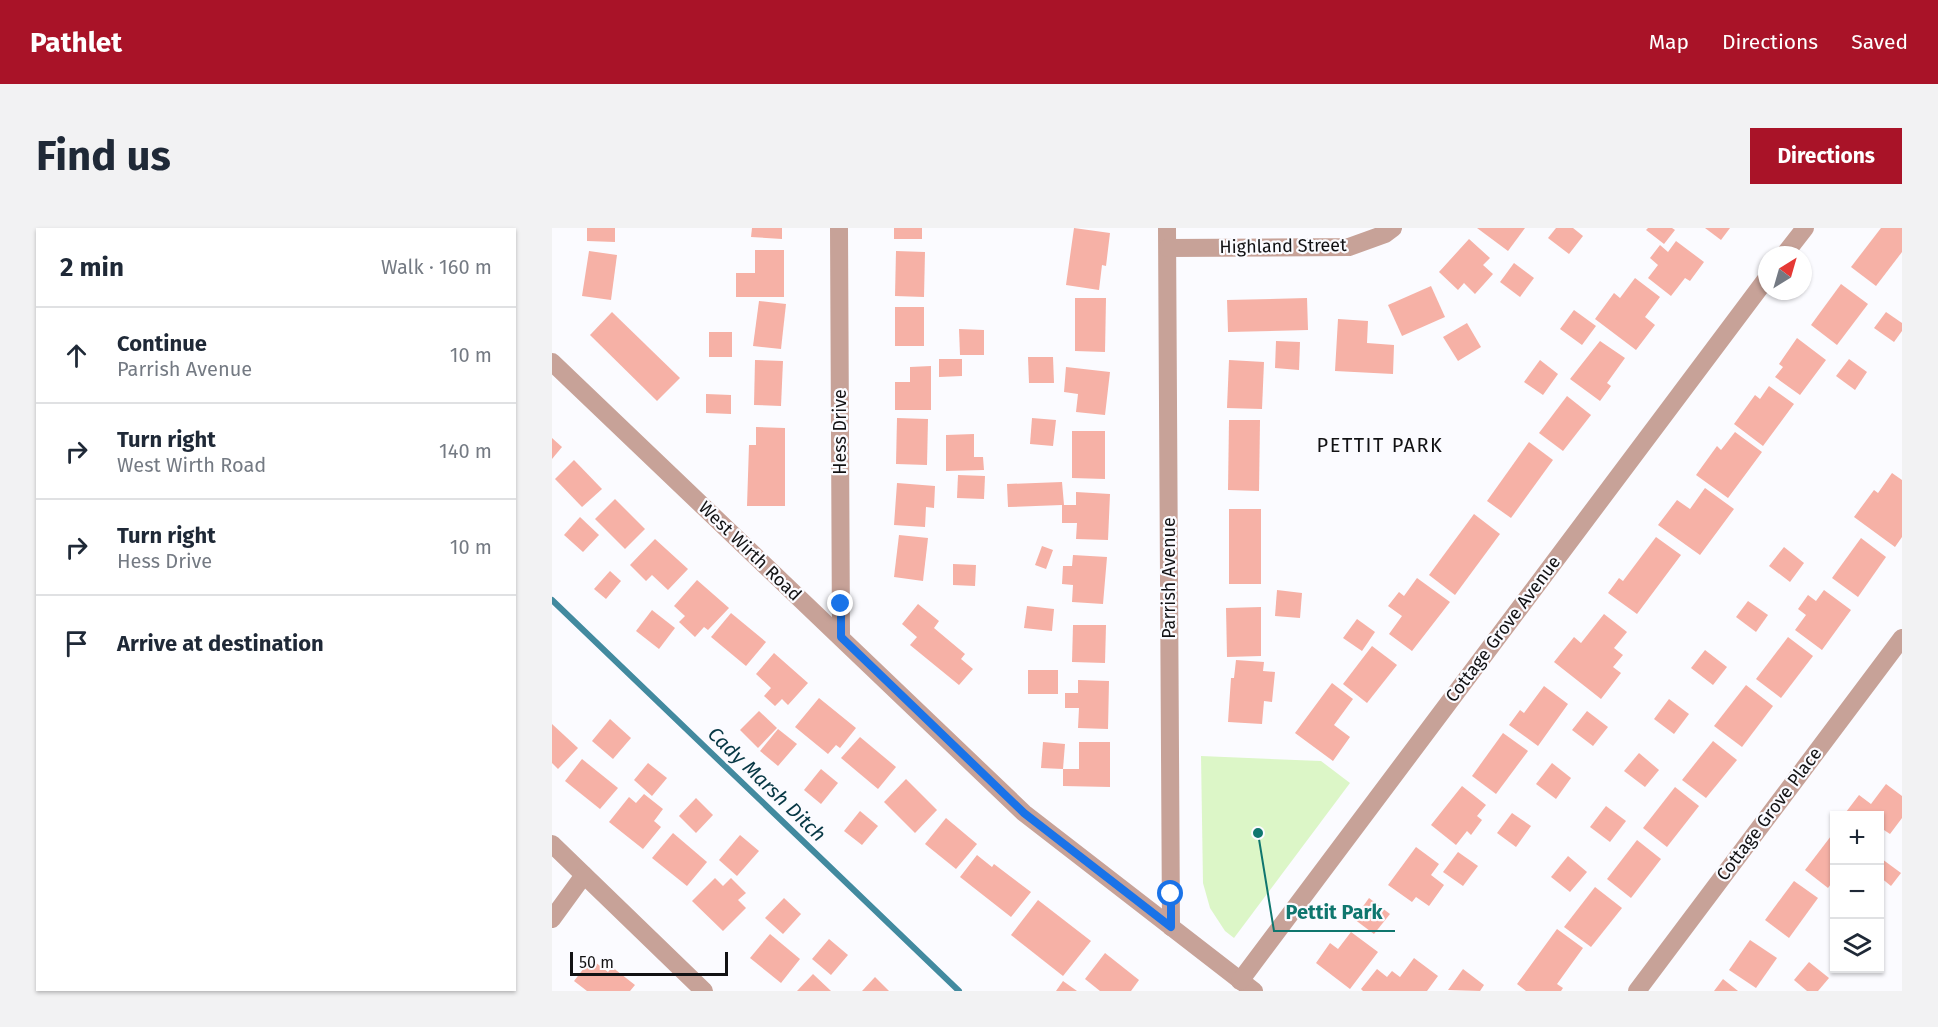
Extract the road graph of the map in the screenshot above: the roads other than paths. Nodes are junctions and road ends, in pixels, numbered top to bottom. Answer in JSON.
{"nodes":[{"id":1,"x":839,"y":228,"type":"edge"},
{"id":2,"x":1167,"y":228,"type":"edge"},
{"id":3,"x":1393,"y":228,"type":"edge"},
{"id":4,"x":1805,"y":228,"type":"edge"},
{"id":5,"x":1791,"y":246,"type":"edge"},
{"id":6,"x":1168,"y":248,"type":"junction"},
{"id":7,"x":1758,"y":290,"type":"edge"},
{"id":8,"x":552,"y":362,"type":"edge"},
{"id":9,"x":841,"y":637,"type":"junction"},
{"id":10,"x":1902,"y":638,"type":"edge"},
{"id":11,"x":552,"y":844,"type":"edge"},
{"id":12,"x":584,"y":875,"type":"junction"},
{"id":13,"x":552,"y":919,"type":"edge"},
{"id":14,"x":1171,"y":927,"type":"junction"},
{"id":15,"x":1247,"y":986,"type":"edge"},
{"id":16,"x":704,"y":991,"type":"edge"},
{"id":17,"x":1637,"y":991,"type":"edge"}],
"edges":[{"from":1,"to":9,"type":"street","name":"Hess Drive"},
{"from":2,"to":6,"type":"street","name":"Parrish Avenue"},
{"from":3,"to":6,"type":"street","name":"Highland Street"},
{"from":4,"to":5,"type":"street"},
{"from":6,"to":14,"type":"street","name":"Parrish Avenue"},
{"from":7,"to":15,"type":"street","name":"Cottage Grove Avenue"},
{"from":8,"to":9,"type":"street","name":"West Wirth Road"},
{"from":9,"to":14,"type":"street","name":"West Wirth Road"},
{"from":10,"to":17,"type":"street","name":"Cottage Grove Place"},
{"from":11,"to":12,"type":"street"},
{"from":12,"to":13,"type":"street"},
{"from":12,"to":16,"type":"street"},
{"from":14,"to":15,"type":"street","name":"West Wirth Road"}]}
